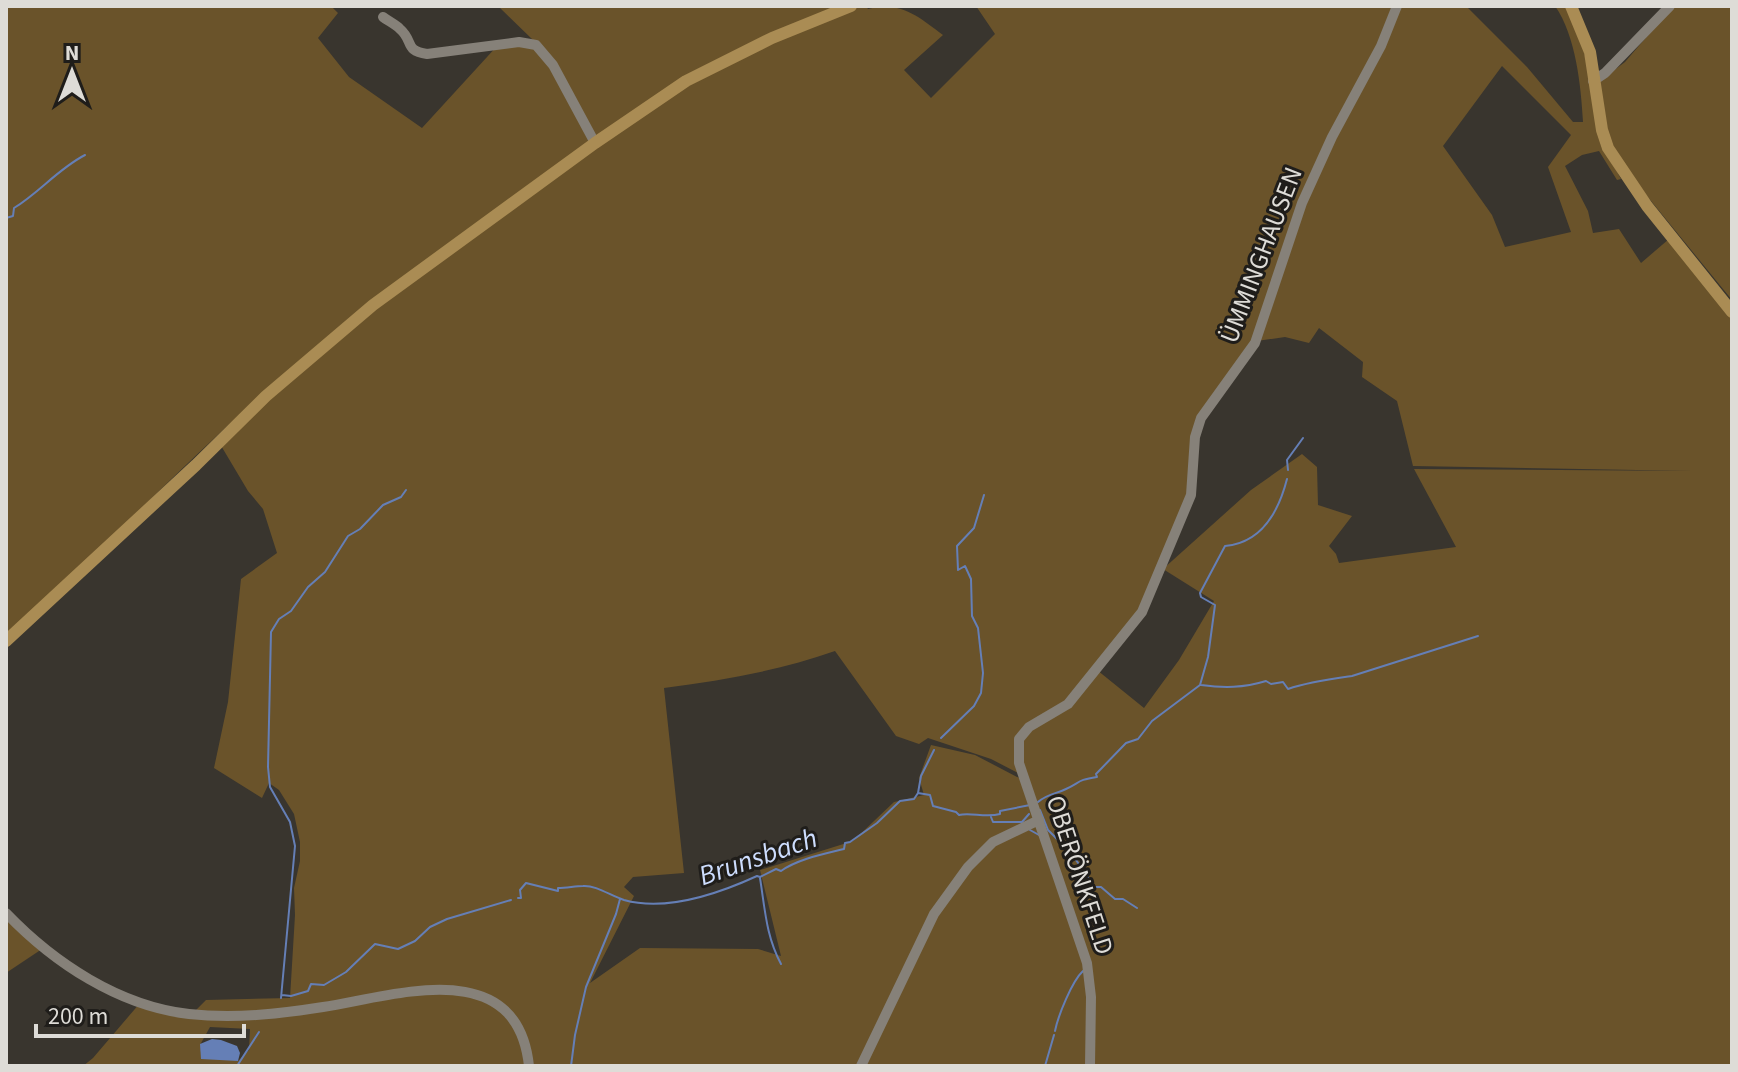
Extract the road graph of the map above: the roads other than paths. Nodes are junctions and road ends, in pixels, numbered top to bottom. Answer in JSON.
{"nodes":[{"id":1,"x":851,"y":6,"type":"edge"},
{"id":2,"x":1397,"y":6,"type":"edge"},
{"id":3,"x":1571,"y":6,"type":"edge"},
{"id":4,"x":1670,"y":6,"type":"edge"},
{"id":5,"x":383,"y":17,"type":"dead end"},
{"id":6,"x":1593,"y":81,"type":"junction"},
{"id":7,"x":595,"y":143,"type":"junction"},
{"id":8,"x":1732,"y":312,"type":"edge"},
{"id":9,"x":6,"y":641,"type":"edge"},
{"id":10,"x":1018,"y":748,"type":"joint"},
{"id":11,"x":1039,"y":820,"type":"junction"},
{"id":12,"x":6,"y":913,"type":"edge"},
{"id":13,"x":529,"y":1066,"type":"edge"},
{"id":14,"x":861,"y":1066,"type":"edge"},
{"id":15,"x":1090,"y":1066,"type":"edge"}],
"edges":[{"from":1,"to":7,"type":"main road"},
{"from":2,"to":10,"type":"street","name":"ÜMMINGHAUSEN"},
{"from":3,"to":6,"type":"main road"},
{"from":4,"to":6,"type":"street"},
{"from":5,"to":7,"type":"street"},
{"from":6,"to":8,"type":"main road"},
{"from":7,"to":9,"type":"main road"},
{"from":10,"to":11,"type":"street","name":"OBERÖNKFELD"},
{"from":11,"to":14,"type":"street"},
{"from":11,"to":15,"type":"street","name":"OBERÖNKFELD"},
{"from":12,"to":13,"type":"street"}]}
